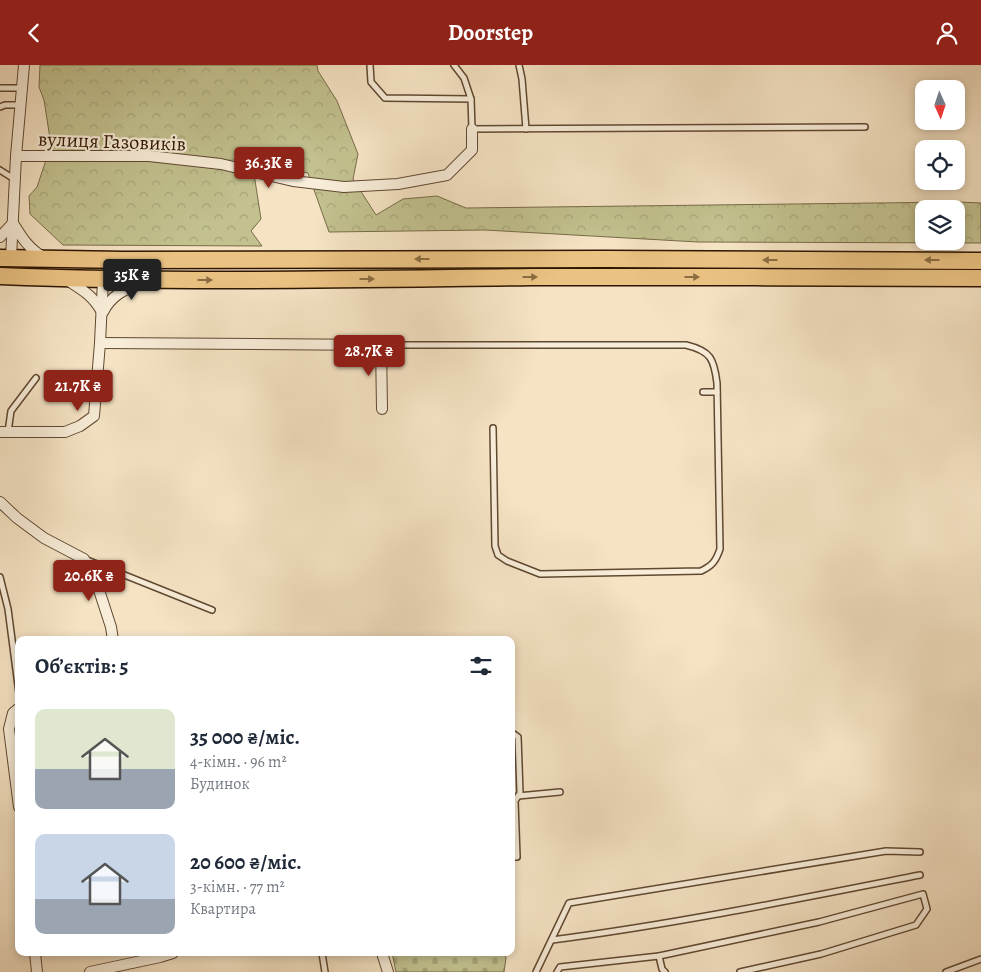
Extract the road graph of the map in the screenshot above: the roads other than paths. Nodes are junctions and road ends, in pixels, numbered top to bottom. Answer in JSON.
{"nodes":[{"id":1,"x":24,"y":65,"type":"edge"},
{"id":2,"x":370,"y":65,"type":"edge"},
{"id":3,"x":454,"y":65,"type":"edge"},
{"id":4,"x":519,"y":65,"type":"edge"},
{"id":5,"x":22,"y":87,"type":"junction"},
{"id":6,"x":0,"y":88,"type":"edge"},
{"id":7,"x":471,"y":99,"type":"junction"},
{"id":8,"x":21,"y":105,"type":"junction"},
{"id":9,"x":0,"y":107,"type":"edge"},
{"id":10,"x":865,"y":127,"type":"dead end"},
{"id":11,"x":472,"y":129,"type":"junction"},
{"id":12,"x":526,"y":129,"type":"junction"},
{"id":13,"x":16,"y":156,"type":"junction"},
{"id":14,"x":0,"y":170,"type":"edge"},
{"id":15,"x":14,"y":179,"type":"junction"},
{"id":16,"x":13,"y":223,"type":"junction"},
{"id":17,"x":0,"y":237,"type":"edge"},
{"id":18,"x":49,"y":259,"type":"junction"},
{"id":19,"x":4,"y":260,"type":"edge"},
{"id":20,"x":83,"y":260,"type":"junction"},
{"id":21,"x":124,"y":260,"type":"junction"},
{"id":22,"x":981,"y":261,"type":"edge"},
{"id":23,"x":0,"y":276,"type":"edge"},
{"id":24,"x":38,"y":278,"type":"junction"},
{"id":25,"x":981,"y":278,"type":"edge"},
{"id":26,"x":65,"y":279,"type":"junction"},
{"id":27,"x":104,"y":280,"type":"junction"},
{"id":28,"x":154,"y":280,"type":"junction"},
{"id":29,"x":102,"y":313,"type":"junction"},
{"id":30,"x":100,"y":343,"type":"junction"},
{"id":31,"x":381,"y":345,"type":"junction"},
{"id":32,"x":36,"y":378,"type":"dead end"},
{"id":33,"x":703,"y":392,"type":"dead end"},
{"id":34,"x":717,"y":392,"type":"junction"},
{"id":35,"x":382,"y":409,"type":"dead end"},
{"id":36,"x":493,"y":428,"type":"dead end"},
{"id":37,"x":4,"y":432,"type":"edge"},
{"id":38,"x":0,"y":502,"type":"edge"},
{"id":39,"x":84,"y":559,"type":"junction"},
{"id":40,"x":0,"y":577,"type":"edge"},
{"id":41,"x":212,"y":609,"type":"dead end"},
{"id":42,"x":112,"y":636,"type":"edge"},
{"id":43,"x":15,"y":662,"type":"edge"},
{"id":44,"x":15,"y":711,"type":"edge"},
{"id":45,"x":515,"y":735,"type":"edge"},
{"id":46,"x":15,"y":776,"type":"edge"},
{"id":47,"x":560,"y":793,"type":"dead end"},
{"id":48,"x":518,"y":796,"type":"junction"},
{"id":49,"x":515,"y":801,"type":"edge"},
{"id":50,"x":515,"y":801,"type":"edge"},
{"id":51,"x":920,"y":852,"type":"dead end"},
{"id":52,"x":515,"y":857,"type":"edge"},
{"id":53,"x":920,"y":875,"type":"dead end"},
{"id":54,"x":552,"y":940,"type":"junction"},
{"id":55,"x":35,"y":956,"type":"edge"},
{"id":56,"x":164,"y":956,"type":"edge"},
{"id":57,"x":322,"y":956,"type":"edge"},
{"id":58,"x":383,"y":956,"type":"edge"},
{"id":59,"x":659,"y":956,"type":"junction"},
{"id":60,"x":981,"y":959,"type":"edge"},
{"id":61,"x":126,"y":968,"type":"edge"},
{"id":62,"x":664,"y":970,"type":"edge"},
{"id":63,"x":36,"y":972,"type":"edge"},
{"id":64,"x":90,"y":972,"type":"edge"},
{"id":65,"x":325,"y":972,"type":"edge"},
{"id":66,"x":388,"y":972,"type":"edge"},
{"id":67,"x":536,"y":972,"type":"edge"},
{"id":68,"x":557,"y":972,"type":"edge"},
{"id":69,"x":655,"y":972,"type":"edge"},
{"id":70,"x":740,"y":972,"type":"edge"},
{"id":71,"x":946,"y":972,"type":"edge"}],
"edges":[{"from":1,"to":5,"type":"street"},
{"from":2,"to":7,"type":"lane"},
{"from":3,"to":7,"type":"lane"},
{"from":4,"to":12,"type":"lane"},
{"from":5,"to":6,"type":"lane"},
{"from":5,"to":8,"type":"street"},
{"from":7,"to":11,"type":"lane"},
{"from":8,"to":9,"type":"lane"},
{"from":8,"to":13,"type":"street"},
{"from":10,"to":12,"type":"lane"},
{"from":11,"to":12,"type":"lane"},
{"from":11,"to":13,"type":"street","name":"вулиця Газовиків"},
{"from":13,"to":15,"type":"street"},
{"from":14,"to":15,"type":"lane"},
{"from":15,"to":16,"type":"street"},
{"from":16,"to":17,"type":"street"},
{"from":16,"to":18,"type":"street"},
{"from":16,"to":19,"type":"street"},
{"from":18,"to":19,"type":"highway"},
{"from":18,"to":20,"type":"highway"},
{"from":19,"to":24,"type":"street"},
{"from":20,"to":21,"type":"highway"},
{"from":20,"to":27,"type":"street"},
{"from":22,"to":21,"type":"highway","one_way":true},
{"from":21,"to":27,"type":"street"},
{"from":23,"to":24,"type":"highway"},
{"from":24,"to":26,"type":"highway"},
{"from":28,"to":25,"type":"highway","one_way":true},
{"from":26,"to":27,"type":"highway"},
{"from":26,"to":29,"type":"street"},
{"from":27,"to":28,"type":"highway"},
{"from":27,"to":29,"type":"street"},
{"from":28,"to":29,"type":"street"},
{"from":29,"to":30,"type":"street"},
{"from":30,"to":31,"type":"street"},
{"from":30,"to":37,"type":"street"},
{"from":31,"to":34,"type":"lane"},
{"from":31,"to":35,"type":"street"},
{"from":32,"to":37,"type":"lane"},
{"from":33,"to":34,"type":"lane"},
{"from":34,"to":36,"type":"lane"},
{"from":38,"to":39,"type":"street"},
{"from":39,"to":41,"type":"lane"},
{"from":39,"to":42,"type":"street"},
{"from":40,"to":43,"type":"lane"},
{"from":44,"to":46,"type":"street"},
{"from":45,"to":48,"type":"lane"},
{"from":47,"to":48,"type":"lane"},
{"from":48,"to":49,"type":"lane"},
{"from":50,"to":52,"type":"lane"},
{"from":51,"to":54,"type":"lane"},
{"from":53,"to":54,"type":"lane"},
{"from":54,"to":67,"type":"lane"},
{"from":55,"to":63,"type":"street"},
{"from":56,"to":61,"type":"street"},
{"from":57,"to":65,"type":"lane"},
{"from":58,"to":66,"type":"street"},
{"from":59,"to":62,"type":"lane"},
{"from":59,"to":68,"type":"lane"},
{"from":59,"to":70,"type":"lane"},
{"from":60,"to":71,"type":"lane"},
{"from":61,"to":64,"type":"street"},
{"from":62,"to":69,"type":"lane"}]}
